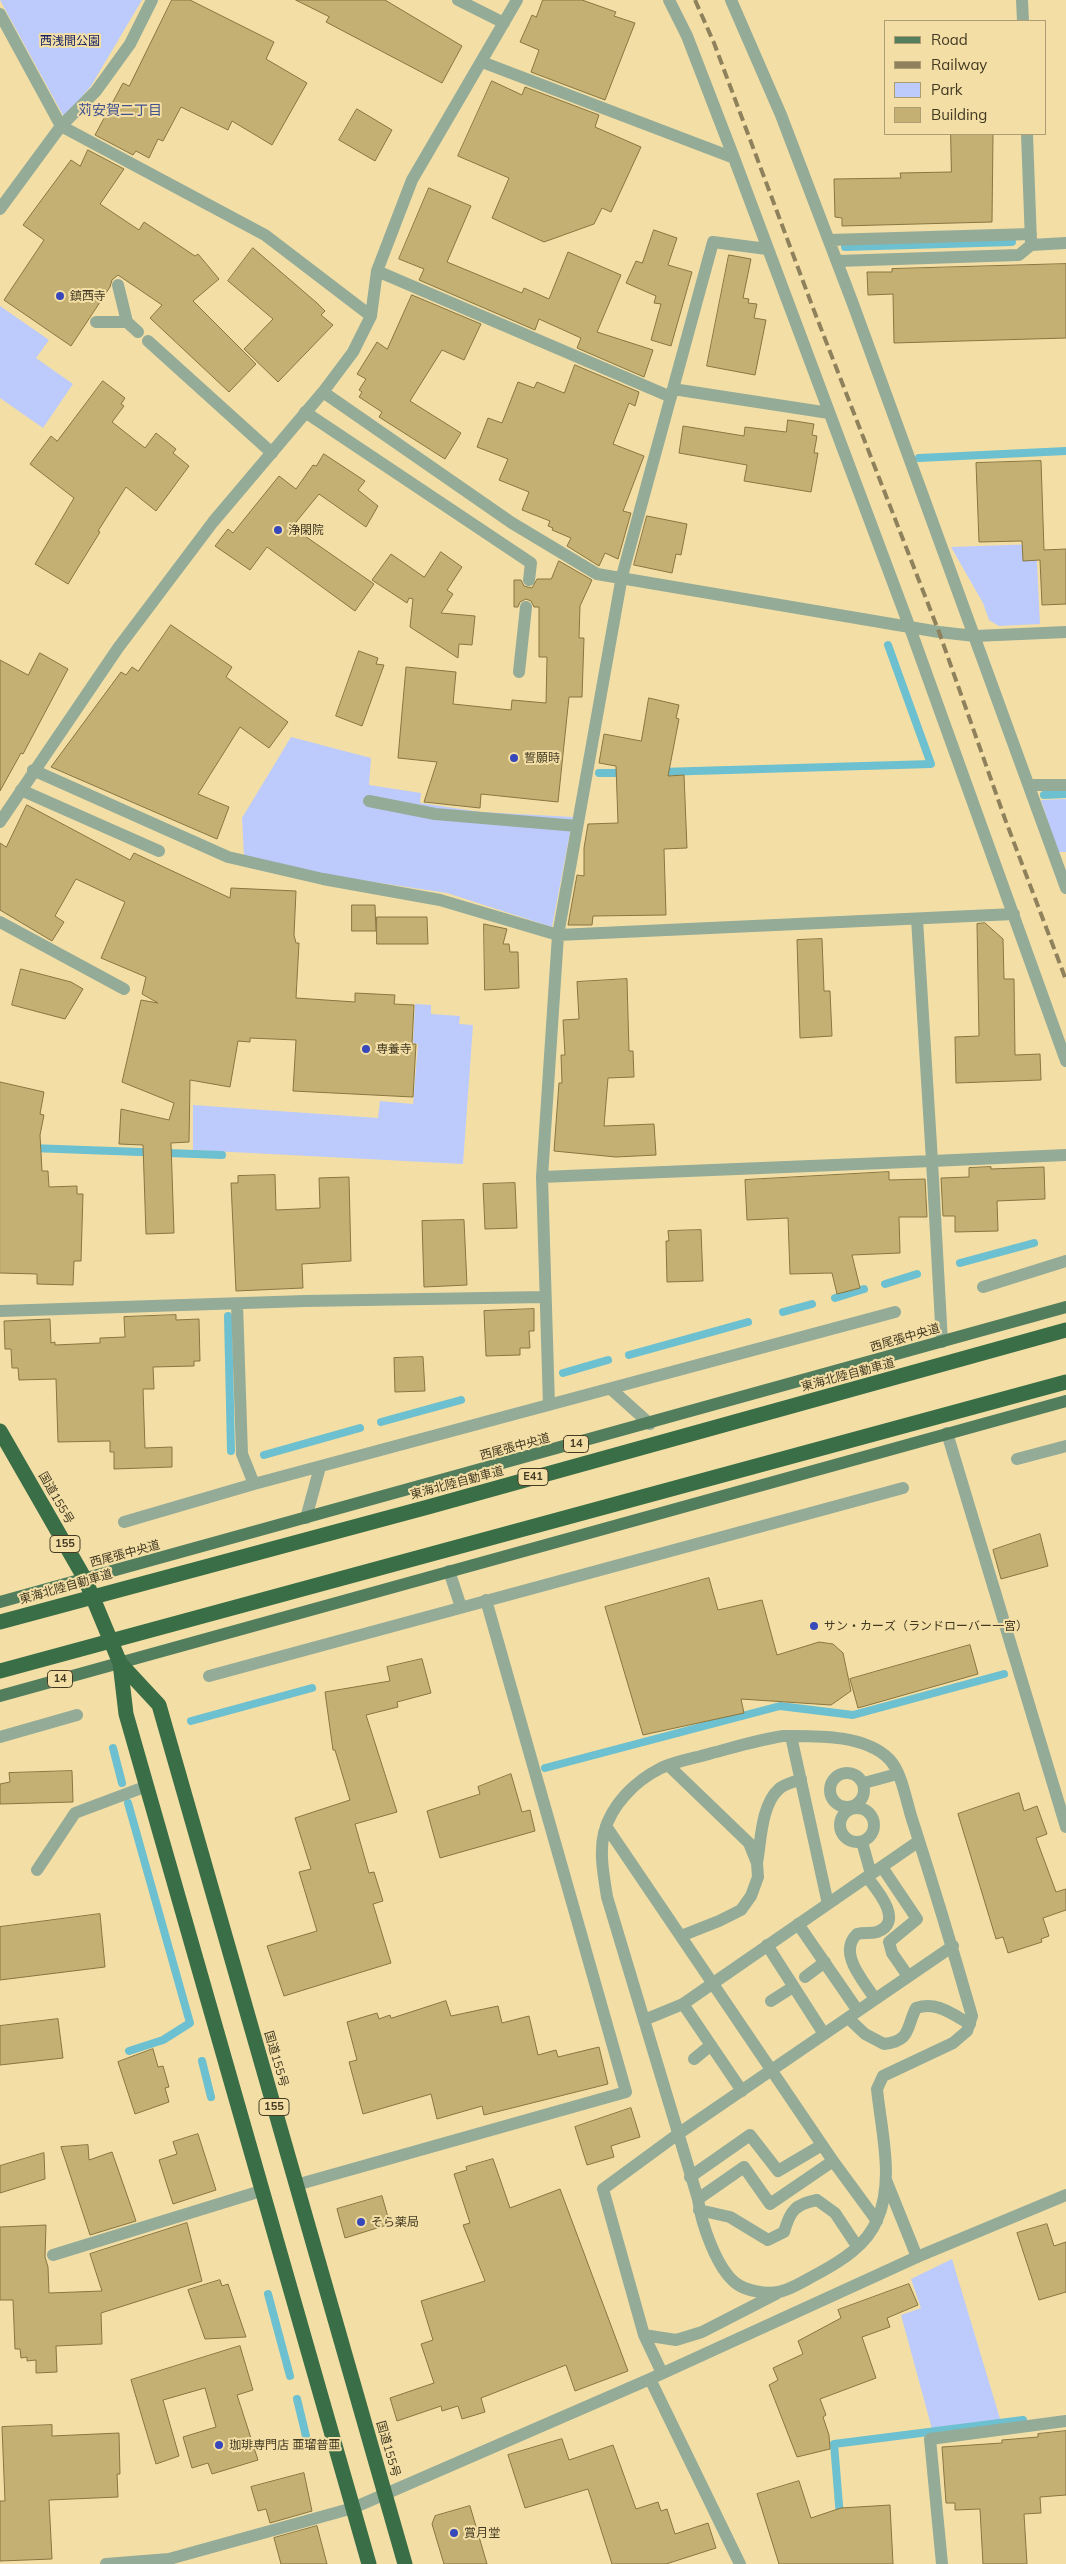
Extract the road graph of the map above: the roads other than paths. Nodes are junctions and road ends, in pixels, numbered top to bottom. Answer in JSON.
{"nodes":[{"id":1,"x":152,"y":0,"type":"edge"},
{"id":2,"x":458,"y":0,"type":"edge"},
{"id":3,"x":517,"y":0,"type":"edge"},
{"id":4,"x":669,"y":0,"type":"edge"},
{"id":5,"x":731,"y":0,"type":"edge"},
{"id":6,"x":1022,"y":0,"type":"edge"},
{"id":7,"x":0,"y":14,"type":"edge"},
{"id":8,"x":1023,"y":20,"type":"edge"},
{"id":9,"x":504,"y":23,"type":"junction"},
{"id":10,"x":482,"y":62,"type":"junction"},
{"id":11,"x":61,"y":126,"type":"junction"},
{"id":12,"x":1027,"y":135,"type":"edge"},
{"id":13,"x":734,"y":158,"type":"junction"},
{"id":14,"x":0,"y":209,"type":"edge"},
{"id":15,"x":1031,"y":239,"type":"junction"},
{"id":16,"x":829,"y":240,"type":"junction"},
{"id":17,"x":1066,"y":244,"type":"edge"},
{"id":18,"x":768,"y":249,"type":"junction"},
{"id":19,"x":837,"y":261,"type":"junction"},
{"id":20,"x":376,"y":271,"type":"junction"},
{"id":21,"x":118,"y":285,"type":"dead end"},
{"id":22,"x":370,"y":316,"type":"junction"},
{"id":23,"x":96,"y":322,"type":"dead end"},
{"id":24,"x":127,"y":322,"type":"junction"},
{"id":25,"x":138,"y":332,"type":"dead end"},
{"id":26,"x":148,"y":341,"type":"dead end"},
{"id":27,"x":323,"y":392,"type":"junction"},
{"id":28,"x":672,"y":393,"type":"junction"},
{"id":29,"x":305,"y":412,"type":"junction"},
{"id":30,"x":829,"y":414,"type":"junction"},
{"id":31,"x":272,"y":453,"type":"junction"},
{"id":32,"x":622,"y":576,"type":"junction"},
{"id":33,"x":529,"y":580,"type":"dead end"},
{"id":34,"x":526,"y":607,"type":"dead end"},
{"id":35,"x":910,"y":628,"type":"junction"},
{"id":36,"x":1066,"y":632,"type":"edge"},
{"id":37,"x":975,"y":636,"type":"junction"},
{"id":38,"x":520,"y":672,"type":"dead end"},
{"id":39,"x":33,"y":770,"type":"junction"},
{"id":40,"x":1029,"y":785,"type":"junction"},
{"id":41,"x":1066,"y":785,"type":"edge"},
{"id":42,"x":21,"y":790,"type":"junction"},
{"id":43,"x":369,"y":801,"type":"dead end"},
{"id":44,"x":0,"y":822,"type":"edge"},
{"id":45,"x":577,"y":826,"type":"junction"},
{"id":46,"x":159,"y":851,"type":"dead end"},
{"id":47,"x":1066,"y":888,"type":"edge"},
{"id":48,"x":1014,"y":914,"type":"junction"},
{"id":49,"x":917,"y":919,"type":"junction"},
{"id":50,"x":0,"y":922,"type":"edge"},
{"id":51,"x":558,"y":935,"type":"junction"},
{"id":52,"x":124,"y":989,"type":"dead end"},
{"id":53,"x":1066,"y":1061,"type":"edge"},
{"id":54,"x":1066,"y":1155,"type":"edge"},
{"id":55,"x":932,"y":1161,"type":"junction"},
{"id":56,"x":542,"y":1177,"type":"junction"},
{"id":57,"x":1066,"y":1261,"type":"edge"},
{"id":58,"x":983,"y":1288,"type":"dead end"},
{"id":59,"x":545,"y":1297,"type":"junction"},
{"id":60,"x":237,"y":1304,"type":"junction"},
{"id":61,"x":1066,"y":1308,"type":"edge"},
{"id":62,"x":0,"y":1311,"type":"edge"},
{"id":63,"x":895,"y":1312,"type":"dead end"},
{"id":64,"x":1066,"y":1330,"type":"edge"},
{"id":65,"x":942,"y":1342,"type":"junction"},
{"id":66,"x":1066,"y":1382,"type":"edge"},
{"id":67,"x":611,"y":1389,"type":"junction"},
{"id":68,"x":1066,"y":1401,"type":"edge"},
{"id":69,"x":549,"y":1406,"type":"junction"},
{"id":70,"x":650,"y":1424,"type":"junction"},
{"id":71,"x":0,"y":1431,"type":"edge"},
{"id":72,"x":947,"y":1434,"type":"junction"},
{"id":73,"x":1066,"y":1446,"type":"edge"},
{"id":74,"x":1016,"y":1460,"type":"dead end"},
{"id":75,"x":320,"y":1467,"type":"junction"},
{"id":76,"x":254,"y":1484,"type":"junction"},
{"id":77,"x":903,"y":1488,"type":"dead end"},
{"id":78,"x":306,"y":1518,"type":"junction"},
{"id":79,"x":124,"y":1522,"type":"dead end"},
{"id":80,"x":449,"y":1571,"type":"junction"},
{"id":81,"x":85,"y":1579,"type":"junction"},
{"id":82,"x":130,"y":1585,"type":"junction"},
{"id":83,"x":486,"y":1600,"type":"junction"},
{"id":84,"x":0,"y":1602,"type":"edge"},
{"id":85,"x":461,"y":1607,"type":"junction"},
{"id":86,"x":0,"y":1617,"type":"edge"},
{"id":87,"x":0,"y":1622,"type":"edge"},
{"id":88,"x":120,"y":1663,"type":"junction"},
{"id":89,"x":0,"y":1671,"type":"edge"},
{"id":90,"x":209,"y":1676,"type":"dead end"},
{"id":91,"x":0,"y":1696,"type":"edge"},
{"id":92,"x":77,"y":1715,"type":"dead end"},
{"id":93,"x":791,"y":1736,"type":"junction"},
{"id":94,"x":0,"y":1737,"type":"edge"},
{"id":95,"x":669,"y":1766,"type":"junction"},
{"id":96,"x":897,"y":1774,"type":"junction"},
{"id":97,"x":801,"y":1780,"type":"junction"},
{"id":98,"x":864,"y":1784,"type":"dead end"},
{"id":99,"x":147,"y":1786,"type":"junction"},
{"id":100,"x":606,"y":1826,"type":"junction"},
{"id":101,"x":1066,"y":1827,"type":"edge"},
{"id":102,"x":919,"y":1841,"type":"junction"},
{"id":103,"x":862,"y":1842,"type":"dead end"},
{"id":104,"x":757,"y":1863,"type":"junction"},
{"id":105,"x":37,"y":1870,"type":"dead end"},
{"id":106,"x":873,"y":1873,"type":"junction"},
{"id":107,"x":828,"y":1904,"type":"junction"},
{"id":108,"x":798,"y":1924,"type":"junction"},
{"id":109,"x":681,"y":1936,"type":"junction"},
{"id":110,"x":767,"y":1946,"type":"junction"},
{"id":111,"x":953,"y":1946,"type":"junction"},
{"id":112,"x":825,"y":1962,"type":"junction"},
{"id":113,"x":908,"y":1976,"type":"junction"},
{"id":114,"x":805,"y":1977,"type":"dead end"},
{"id":115,"x":712,"y":1983,"type":"junction"},
{"id":116,"x":793,"y":1987,"type":"junction"},
{"id":117,"x":875,"y":1999,"type":"junction"},
{"id":118,"x":771,"y":2002,"type":"dead end"},
{"id":119,"x":683,"y":2004,"type":"junction"},
{"id":120,"x":853,"y":2014,"type":"junction"},
{"id":121,"x":644,"y":2020,"type":"junction"},
{"id":122,"x":970,"y":2024,"type":"junction"},
{"id":123,"x":824,"y":2034,"type":"junction"},
{"id":124,"x":711,"y":2046,"type":"junction"},
{"id":125,"x":694,"y":2059,"type":"dead end"},
{"id":126,"x":772,"y":2070,"type":"junction"},
{"id":127,"x":742,"y":2091,"type":"junction"},
{"id":128,"x":678,"y":2134,"type":"junction"},
{"id":129,"x":822,"y":2145,"type":"junction"},
{"id":130,"x":833,"y":2161,"type":"junction"},
{"id":131,"x":690,"y":2177,"type":"junction"},
{"id":132,"x":886,"y":2180,"type":"junction"},
{"id":133,"x":296,"y":2185,"type":"junction"},
{"id":134,"x":261,"y":2191,"type":"junction"},
{"id":135,"x":1066,"y":2195,"type":"edge"},
{"id":136,"x":699,"y":2204,"type":"junction"},
{"id":137,"x":877,"y":2221,"type":"junction"},
{"id":138,"x":857,"y":2246,"type":"junction"},
{"id":139,"x":53,"y":2255,"type":"dead end"},
{"id":140,"x":917,"y":2257,"type":"junction"},
{"id":141,"x":779,"y":2292,"type":"junction"},
{"id":142,"x":644,"y":2335,"type":"junction"},
{"id":143,"x":656,"y":2376,"type":"junction"},
{"id":144,"x":1066,"y":2421,"type":"edge"},
{"id":145,"x":385,"y":2494,"type":"junction"},
{"id":146,"x":353,"y":2508,"type":"junction"},
{"id":147,"x":169,"y":2562,"type":"edge"},
{"id":148,"x":106,"y":2564,"type":"edge"},
{"id":149,"x":369,"y":2564,"type":"edge"},
{"id":150,"x":405,"y":2564,"type":"edge"},
{"id":151,"x":740,"y":2564,"type":"edge"},
{"id":152,"x":942,"y":2564,"type":"edge"}],
"edges":[{"from":1,"to":11,"type":"street"},
{"from":2,"to":9,"type":"street"},
{"from":3,"to":9,"type":"street"},
{"from":4,"to":13,"type":"street"},
{"from":5,"to":16,"type":"street"},
{"from":6,"to":8,"type":"street"},
{"from":7,"to":11,"type":"street"},
{"from":9,"to":10,"type":"street"},
{"from":10,"to":13,"type":"street"},
{"from":10,"to":20,"type":"street"},
{"from":11,"to":14,"type":"street"},
{"from":11,"to":22,"type":"street"},
{"from":12,"to":15,"type":"street"},
{"from":13,"to":18,"type":"street"},
{"from":15,"to":16,"type":"street"},
{"from":15,"to":17,"type":"street"},
{"from":15,"to":19,"type":"street"},
{"from":16,"to":19,"type":"street"},
{"from":18,"to":28,"type":"street"},
{"from":18,"to":30,"type":"street"},
{"from":19,"to":37,"type":"street"},
{"from":20,"to":22,"type":"street"},
{"from":20,"to":28,"type":"street"},
{"from":21,"to":24,"type":"street"},
{"from":22,"to":27,"type":"street"},
{"from":23,"to":24,"type":"street"},
{"from":24,"to":25,"type":"street"},
{"from":26,"to":31,"type":"street"},
{"from":27,"to":29,"type":"street"},
{"from":27,"to":32,"type":"street"},
{"from":28,"to":30,"type":"street"},
{"from":28,"to":32,"type":"street"},
{"from":29,"to":31,"type":"street"},
{"from":29,"to":33,"type":"street"},
{"from":30,"to":35,"type":"street"},
{"from":31,"to":39,"type":"street"},
{"from":32,"to":35,"type":"street"},
{"from":32,"to":45,"type":"street"},
{"from":34,"to":38,"type":"street"},
{"from":35,"to":37,"type":"street"},
{"from":35,"to":48,"type":"street"},
{"from":36,"to":37,"type":"street"},
{"from":37,"to":40,"type":"street"},
{"from":39,"to":42,"type":"street"},
{"from":39,"to":51,"type":"street"},
{"from":40,"to":41,"type":"street"},
{"from":40,"to":47,"type":"street"},
{"from":42,"to":44,"type":"street"},
{"from":42,"to":46,"type":"street"},
{"from":43,"to":45,"type":"street"},
{"from":45,"to":51,"type":"street"},
{"from":48,"to":49,"type":"street"},
{"from":48,"to":53,"type":"street"},
{"from":49,"to":51,"type":"street"},
{"from":49,"to":55,"type":"street"},
{"from":50,"to":52,"type":"street"},
{"from":51,"to":56,"type":"street"},
{"from":54,"to":55,"type":"street"},
{"from":55,"to":56,"type":"street"},
{"from":55,"to":65,"type":"street"},
{"from":56,"to":59,"type":"street"},
{"from":57,"to":58,"type":"street"},
{"from":59,"to":60,"type":"street"},
{"from":59,"to":69,"type":"street"},
{"from":60,"to":62,"type":"street"},
{"from":60,"to":76,"type":"street"},
{"from":61,"to":65,"type":"main road","name":"西尾張中央道","number":"14"},
{"from":63,"to":67,"type":"street"},
{"from":64,"to":82,"type":"highway","name":"東海北陸自動車道","number":"E41","bridge":true},
{"from":65,"to":70,"type":"main road","name":"西尾張中央道","number":"14"},
{"from":66,"to":89,"type":"highway","bridge":true},
{"from":67,"to":69,"type":"street"},
{"from":67,"to":70,"type":"street"},
{"from":68,"to":72,"type":"main road","number":"14"},
{"from":69,"to":75,"type":"street"},
{"from":70,"to":78,"type":"main road","name":"西尾張中央道","number":"14"},
{"from":71,"to":81,"type":"highway","name":"国道155号","number":"155"},
{"from":72,"to":80,"type":"main road","number":"14"},
{"from":72,"to":101,"type":"street"},
{"from":73,"to":74,"type":"street"},
{"from":75,"to":76,"type":"street"},
{"from":75,"to":78,"type":"street"},
{"from":76,"to":79,"type":"street"},
{"from":77,"to":83,"type":"street"},
{"from":78,"to":81,"type":"main road","name":"西尾張中央道","number":"14"},
{"from":80,"to":85,"type":"street"},
{"from":80,"to":88,"type":"main road","number":"14"},
{"from":81,"to":84,"type":"main road","name":"西尾張中央道","number":"14"},
{"from":81,"to":88,"type":"highway","name":"国道155号","number":"155"},
{"from":82,"to":86,"type":"highway","bridge":true},
{"from":82,"to":87,"type":"highway","name":"東海北陸自動車道","number":"E41","bridge":true},
{"from":83,"to":85,"type":"street"},
{"from":83,"to":133,"type":"street"},
{"from":85,"to":90,"type":"street"},
{"from":88,"to":91,"type":"main road","number":"14"},
{"from":88,"to":99,"type":"highway","name":"国道155号","number":"155"},
{"from":88,"to":133,"type":"highway","name":"国道155号","number":"155"},
{"from":92,"to":94,"type":"street"},
{"from":93,"to":95,"type":"street"},
{"from":93,"to":96,"type":"street"},
{"from":93,"to":97,"type":"street"},
{"from":95,"to":100,"type":"street"},
{"from":95,"to":104,"type":"street"},
{"from":96,"to":98,"type":"street"},
{"from":96,"to":102,"type":"street"},
{"from":97,"to":104,"type":"street"},
{"from":97,"to":107,"type":"street"},
{"from":99,"to":105,"type":"street"},
{"from":99,"to":134,"type":"highway","name":"国道155号","number":"155"},
{"from":100,"to":109,"type":"street"},
{"from":100,"to":121,"type":"street"},
{"from":102,"to":106,"type":"street"},
{"from":102,"to":111,"type":"street"},
{"from":103,"to":106,"type":"street"},
{"from":104,"to":109,"type":"street"},
{"from":106,"to":107,"type":"street"},
{"from":106,"to":113,"type":"street"},
{"from":106,"to":117,"type":"street"},
{"from":107,"to":108,"type":"street"},
{"from":108,"to":110,"type":"street"},
{"from":108,"to":112,"type":"street"},
{"from":109,"to":115,"type":"street"},
{"from":110,"to":115,"type":"street"},
{"from":110,"to":116,"type":"street"},
{"from":111,"to":113,"type":"street"},
{"from":111,"to":122,"type":"street"},
{"from":112,"to":114,"type":"street"},
{"from":112,"to":120,"type":"street"},
{"from":113,"to":117,"type":"street"},
{"from":115,"to":119,"type":"street"},
{"from":115,"to":126,"type":"street"},
{"from":116,"to":118,"type":"street"},
{"from":116,"to":123,"type":"street"},
{"from":117,"to":120,"type":"street"},
{"from":119,"to":121,"type":"street"},
{"from":119,"to":124,"type":"street"},
{"from":120,"to":122,"type":"street"},
{"from":120,"to":123,"type":"street"},
{"from":121,"to":128,"type":"street"},
{"from":122,"to":132,"type":"street"},
{"from":123,"to":126,"type":"street"},
{"from":124,"to":125,"type":"street"},
{"from":124,"to":127,"type":"street"},
{"from":126,"to":127,"type":"street"},
{"from":126,"to":129,"type":"street"},
{"from":127,"to":128,"type":"street"},
{"from":128,"to":131,"type":"street"},
{"from":128,"to":142,"type":"street"},
{"from":129,"to":130,"type":"street"},
{"from":129,"to":131,"type":"street"},
{"from":130,"to":136,"type":"street"},
{"from":130,"to":137,"type":"street"},
{"from":131,"to":136,"type":"street"},
{"from":132,"to":137,"type":"street"},
{"from":132,"to":140,"type":"street"},
{"from":133,"to":145,"type":"highway","name":"国道155号","number":"155"},
{"from":134,"to":139,"type":"street"},
{"from":134,"to":146,"type":"highway","name":"国道155号","number":"155"},
{"from":135,"to":140,"type":"street"},
{"from":136,"to":138,"type":"street"},
{"from":136,"to":141,"type":"street"},
{"from":137,"to":138,"type":"street"},
{"from":138,"to":141,"type":"street"},
{"from":140,"to":143,"type":"street"},
{"from":141,"to":142,"type":"street"},
{"from":142,"to":143,"type":"street"},
{"from":143,"to":145,"type":"street"},
{"from":143,"to":151,"type":"street"},
{"from":144,"to":152,"type":"street"},
{"from":145,"to":146,"type":"street"},
{"from":145,"to":150,"type":"highway","name":"国道155号","number":"155"},
{"from":146,"to":147,"type":"street"},
{"from":146,"to":149,"type":"highway","name":"国道155号","number":"155"},
{"from":147,"to":148,"type":"street"}]}
